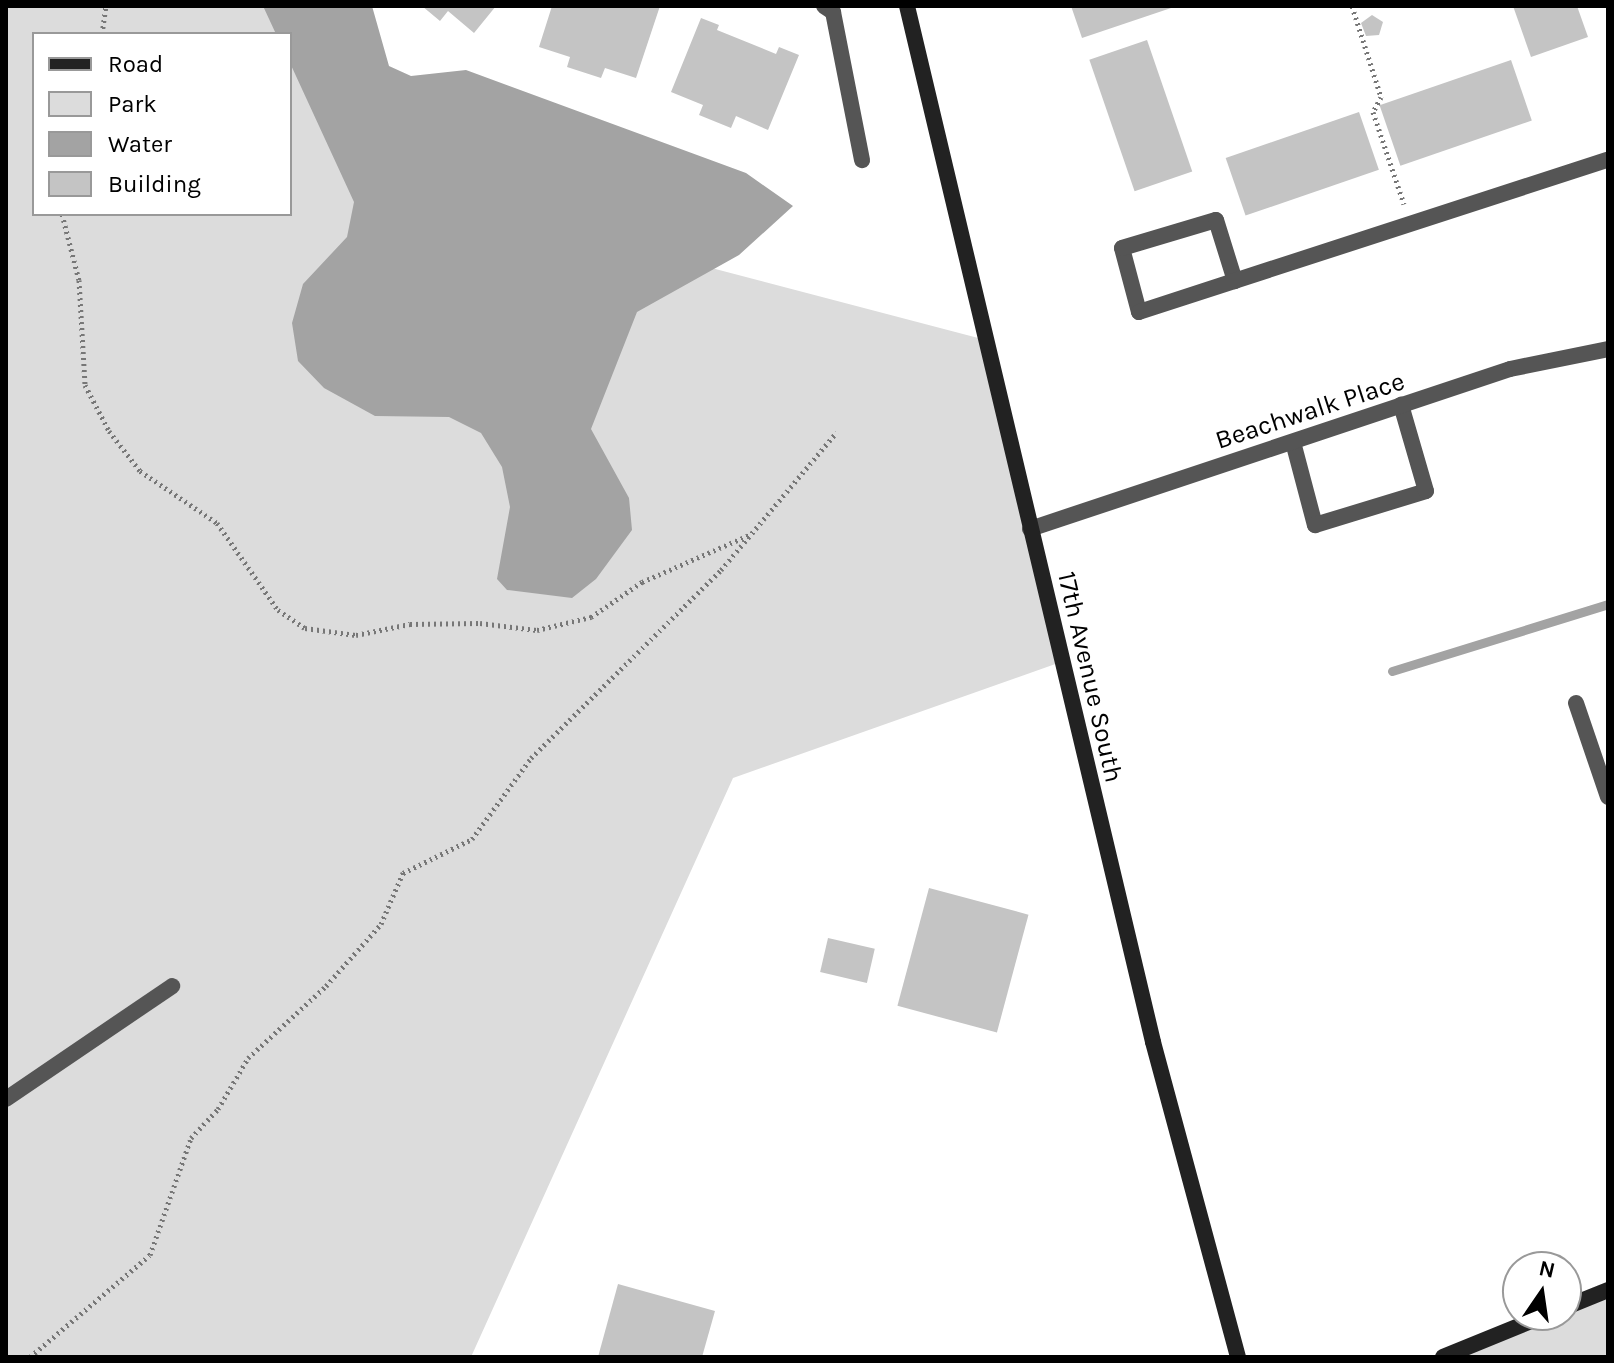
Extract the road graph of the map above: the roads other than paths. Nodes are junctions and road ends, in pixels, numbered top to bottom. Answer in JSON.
{"nodes":[{"id":1,"x":824,"y":6,"type":"edge"},
{"id":2,"x":907,"y":6,"type":"edge"},
{"id":3,"x":862,"y":160,"type":"dead end"},
{"id":4,"x":1608,"y":160,"type":"edge"},
{"id":5,"x":1235,"y":281,"type":"junction"},
{"id":6,"x":1608,"y":349,"type":"edge"},
{"id":7,"x":1401,"y":405,"type":"junction"},
{"id":8,"x":1293,"y":442,"type":"junction"},
{"id":9,"x":1030,"y":529,"type":"junction"},
{"id":10,"x":1576,"y":703,"type":"dead end"},
{"id":11,"x":1608,"y":797,"type":"edge"},
{"id":12,"x":172,"y":986,"type":"dead end"},
{"id":13,"x":6,"y":1099,"type":"edge"},
{"id":14,"x":1608,"y":1290,"type":"edge"},
{"id":15,"x":1582,"y":1301,"type":"edge"},
{"id":16,"x":1507,"y":1331,"type":"edge"},
{"id":17,"x":1238,"y":1357,"type":"edge"},
{"id":18,"x":1443,"y":1357,"type":"edge"}],
"edges":[{"from":1,"to":3,"type":"street"},
{"from":2,"to":9,"type":"street","name":"17th Avenue South"},
{"from":4,"to":5,"type":"street"},
{"from":5,"to":5,"type":"street"},
{"from":6,"to":7,"type":"street","name":"Beachwalk Place"},
{"from":7,"to":8,"type":"street","name":"Beachwalk Place"},
{"from":7,"to":8,"type":"street"},
{"from":8,"to":9,"type":"street","name":"Beachwalk Place"},
{"from":9,"to":17,"type":"street","name":"17th Avenue South"},
{"from":10,"to":11,"type":"street"},
{"from":12,"to":13,"type":"street"},
{"from":14,"to":15,"type":"street"},
{"from":16,"to":18,"type":"street"}]}
